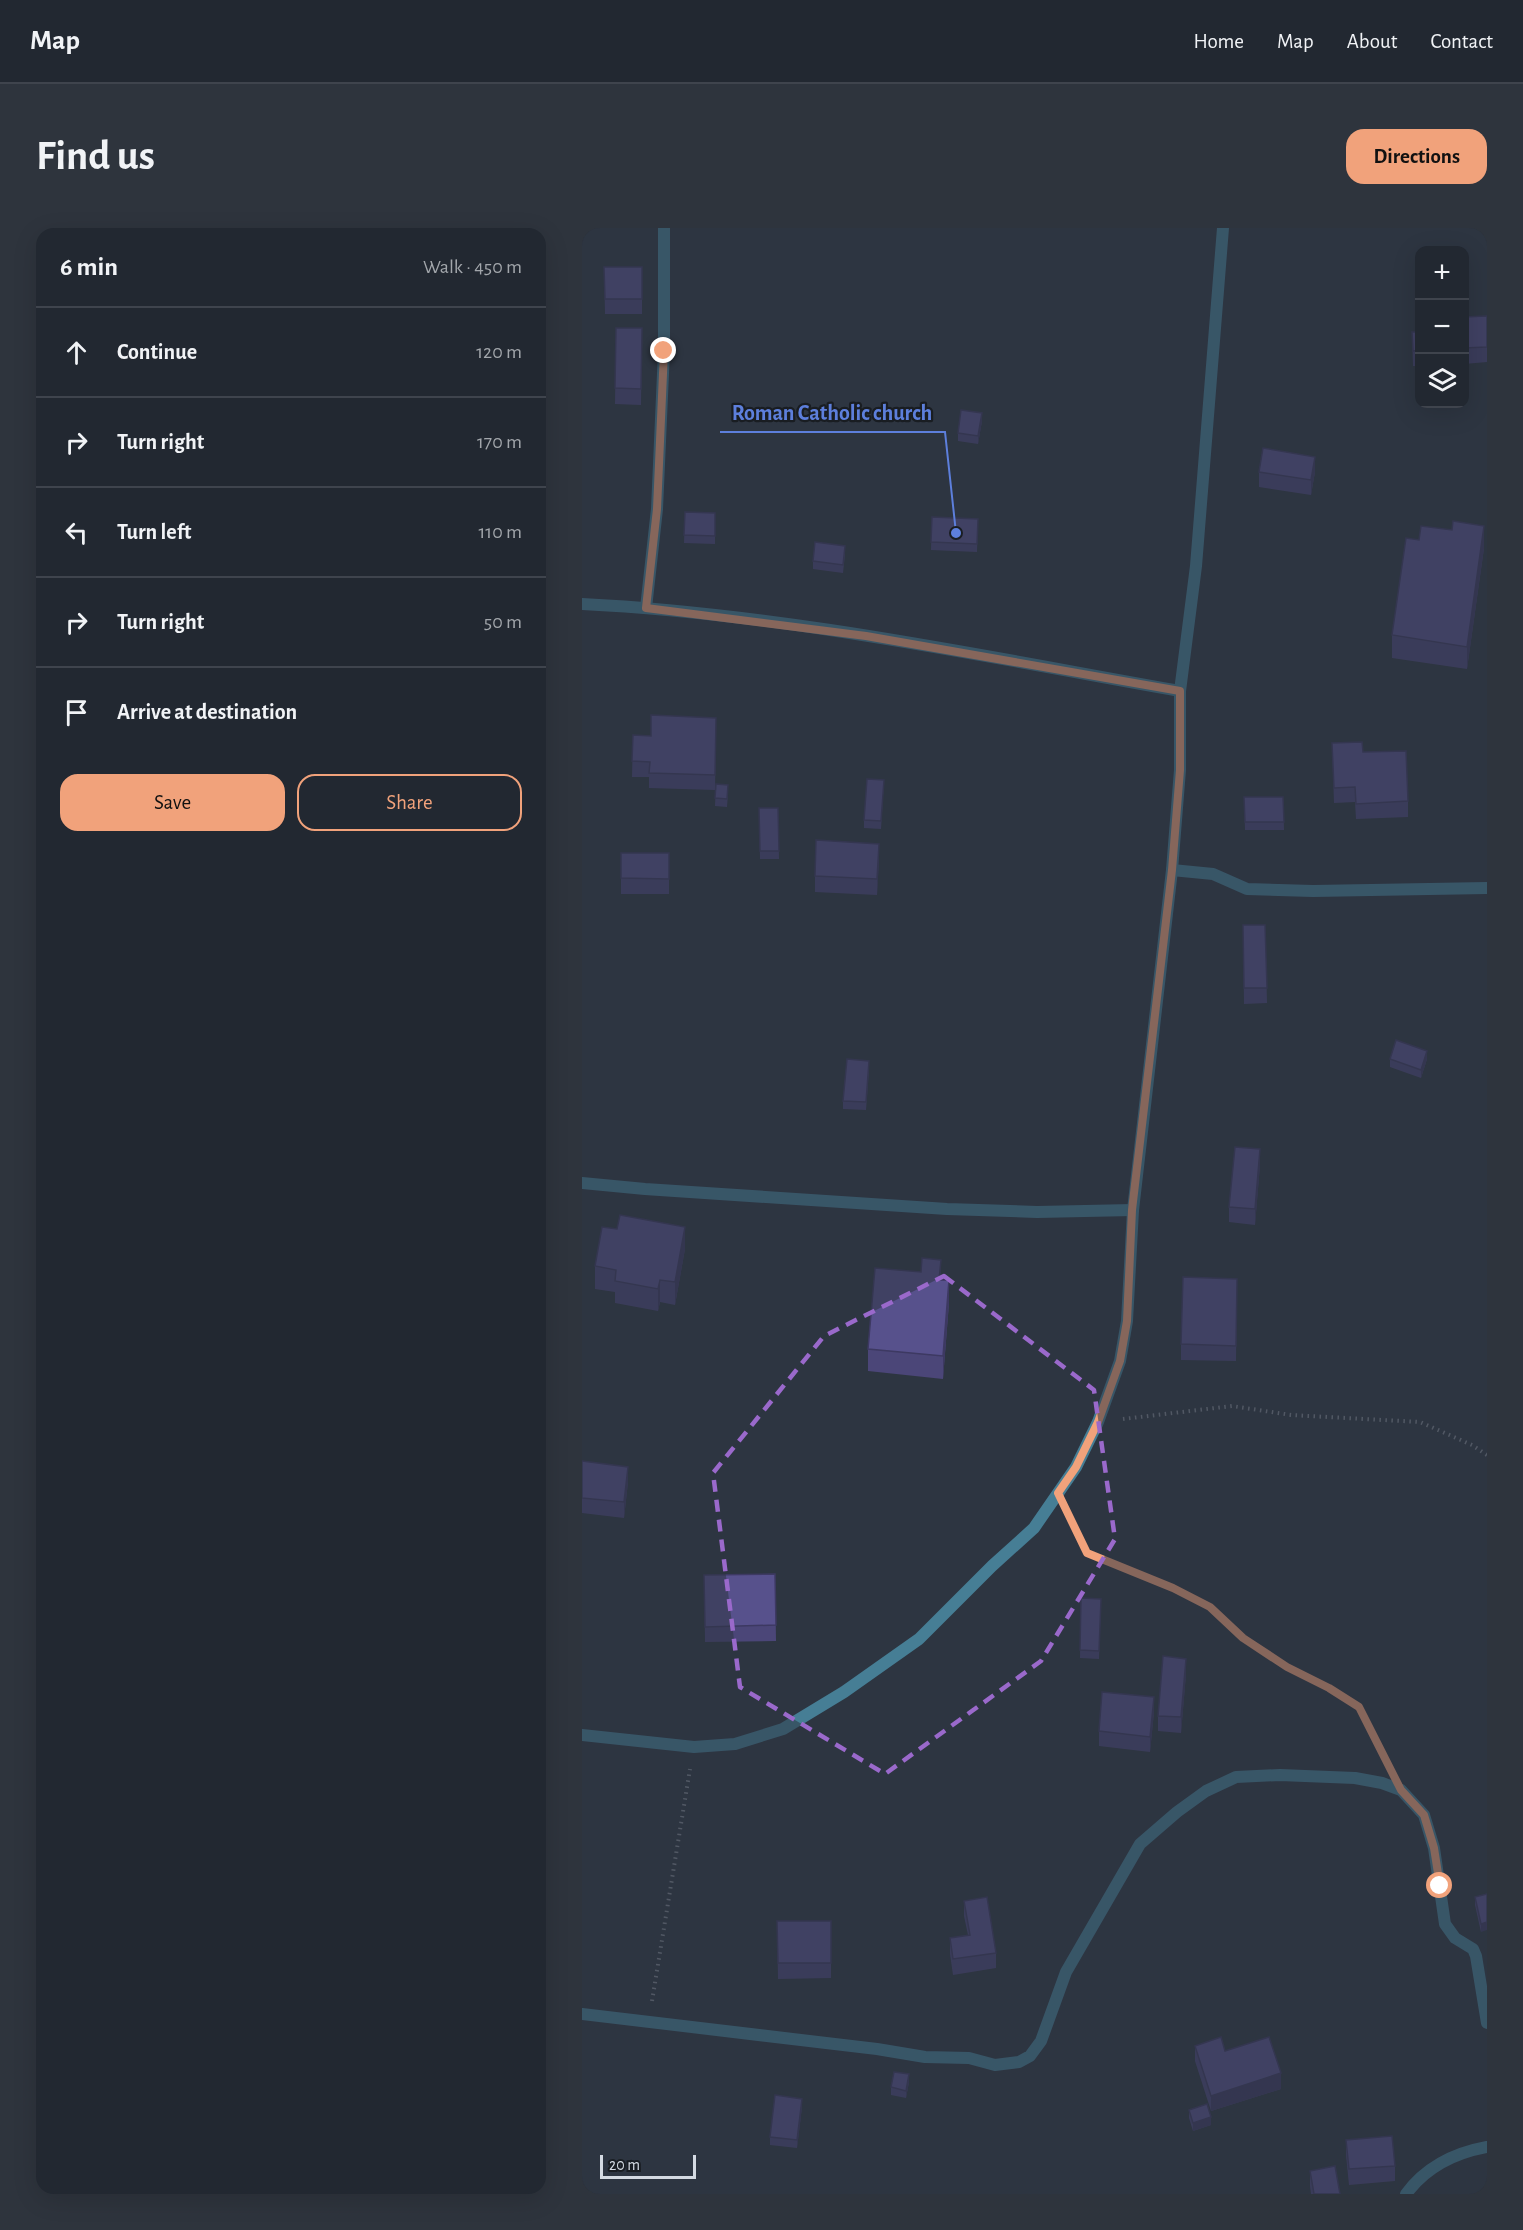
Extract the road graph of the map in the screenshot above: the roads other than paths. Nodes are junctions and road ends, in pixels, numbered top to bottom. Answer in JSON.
{"nodes":[{"id":1,"x":664,"y":228,"type":"edge"},
{"id":2,"x":1223,"y":228,"type":"edge"},
{"id":3,"x":582,"y":604,"type":"edge"},
{"id":4,"x":646,"y":608,"type":"junction"},
{"id":5,"x":1180,"y":691,"type":"junction"},
{"id":6,"x":1172,"y":870,"type":"junction"},
{"id":7,"x":1487,"y":888,"type":"edge"},
{"id":8,"x":582,"y":1183,"type":"edge"},
{"id":9,"x":1132,"y":1210,"type":"junction"},
{"id":10,"x":582,"y":1735,"type":"edge"},
{"id":11,"x":582,"y":2014,"type":"edge"},
{"id":12,"x":1487,"y":2024,"type":"edge"},
{"id":13,"x":1487,"y":2147,"type":"edge"},
{"id":14,"x":1406,"y":2194,"type":"edge"}],
"edges":[{"from":1,"to":4,"type":"street"},
{"from":2,"to":5,"type":"street"},
{"from":3,"to":4,"type":"street"},
{"from":4,"to":5,"type":"street"},
{"from":5,"to":6,"type":"street"},
{"from":6,"to":7,"type":"street"},
{"from":6,"to":9,"type":"street"},
{"from":8,"to":9,"type":"street"},
{"from":9,"to":10,"type":"street"},
{"from":11,"to":12,"type":"street"},
{"from":13,"to":14,"type":"street"}]}
